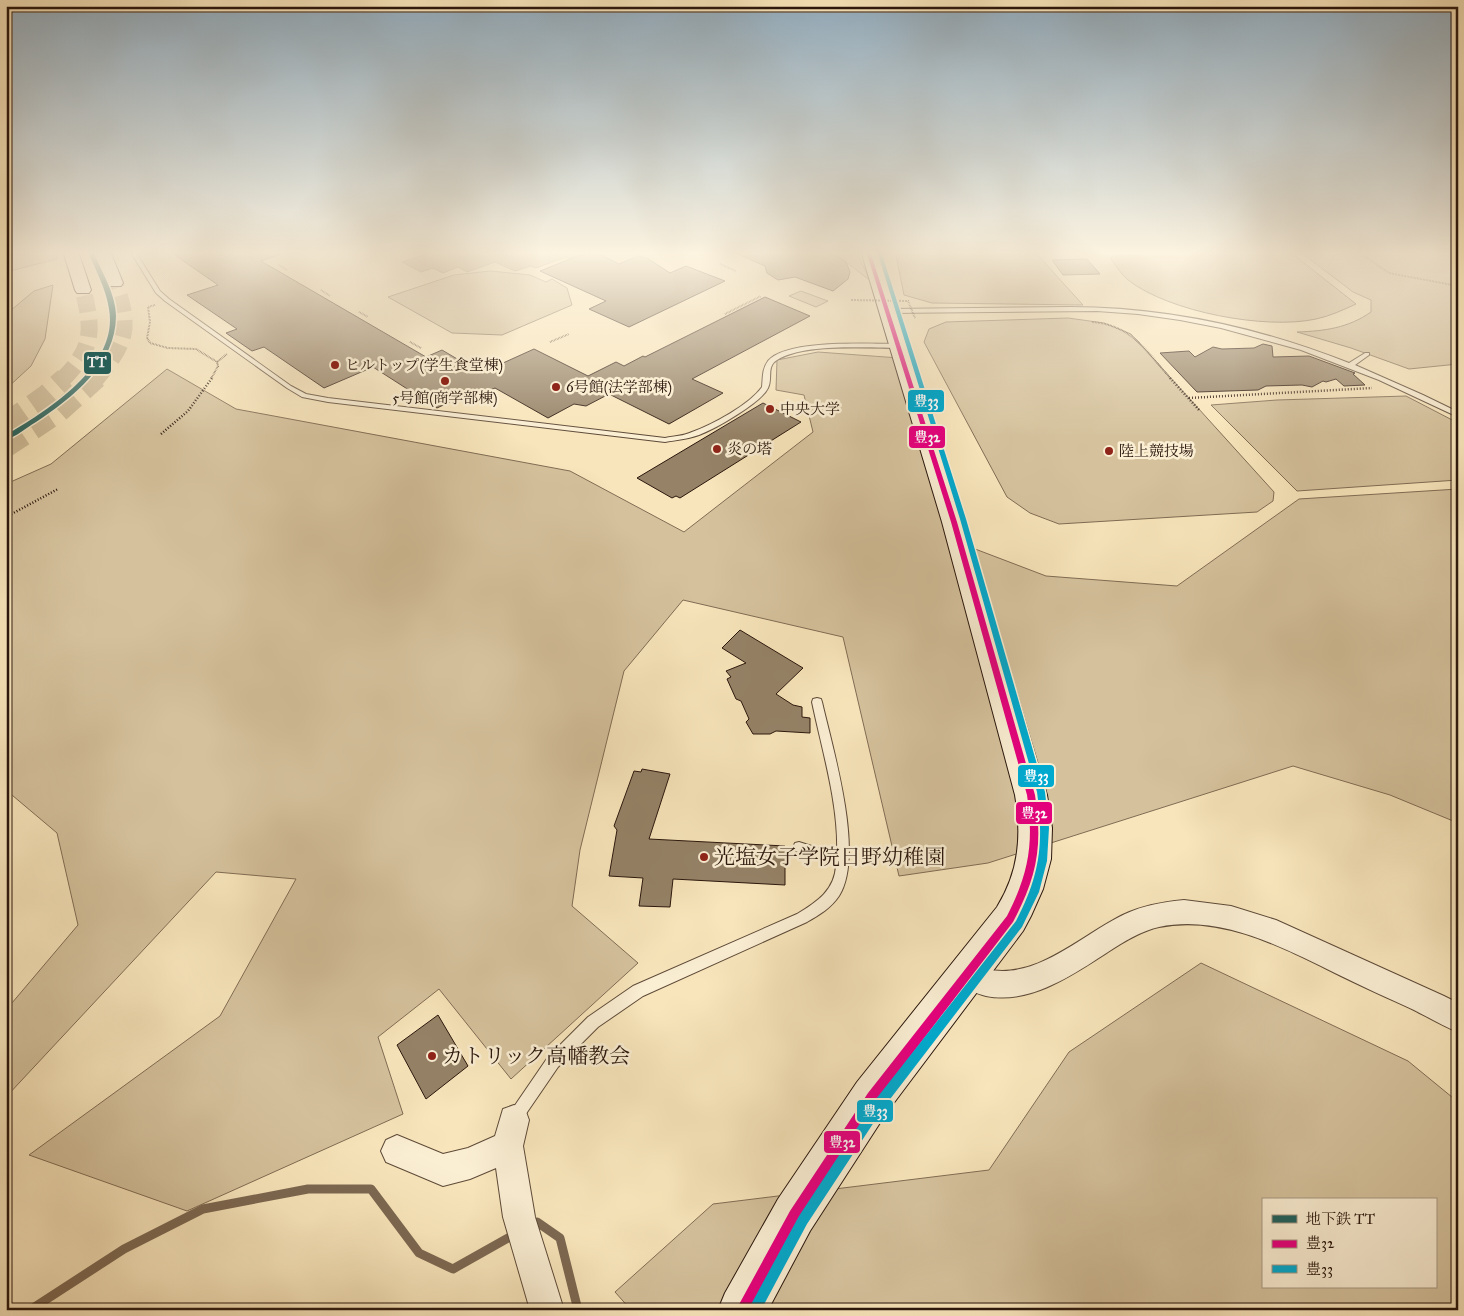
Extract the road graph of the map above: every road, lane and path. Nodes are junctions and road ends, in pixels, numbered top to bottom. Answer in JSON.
{"nodes":[{"id":1,"x":149,"y":312,"type":"edge"},
{"id":2,"x":184,"y":312,"type":"edge"},
{"id":3,"x":359,"y":312,"type":"dead end"},
{"id":4,"x":728,"y":312,"type":"edge"},
{"id":5,"x":960,"y":312,"type":"edge"},
{"id":6,"x":1140,"y":312,"type":"edge"},
{"id":7,"x":725,"y":314,"type":"dead end"},
{"id":8,"x":901,"y":314,"type":"joint"},
{"id":9,"x":368,"y":317,"type":"dead end"},
{"id":10,"x":1086,"y":320,"type":"dead end"},
{"id":11,"x":569,"y":334,"type":"dead end"},
{"id":12,"x":410,"y":342,"type":"dead end"},
{"id":13,"x":550,"y":342,"type":"dead end"},
{"id":14,"x":899,"y":346,"type":"junction"},
{"id":15,"x":421,"y":348,"type":"dead end"},
{"id":16,"x":1367,"y":354,"type":"dead end"},
{"id":17,"x":1351,"y":365,"type":"junction"},
{"id":18,"x":1400,"y":386,"type":"junction"},
{"id":19,"x":1189,"y":398,"type":"junction"},
{"id":20,"x":1199,"y":410,"type":"dead end"},
{"id":21,"x":1458,"y":416,"type":"edge"},
{"id":22,"x":161,"y":434,"type":"dead end"},
{"id":23,"x":58,"y":489,"type":"dead end"},
{"id":24,"x":6,"y":517,"type":"edge"},
{"id":25,"x":817,"y":702,"type":"dead end"},
{"id":26,"x":799,"y":847,"type":"dead end"},
{"id":27,"x":844,"y":862,"type":"junction"},
{"id":28,"x":968,"y":975,"type":"junction"},
{"id":29,"x":1458,"y":1018,"type":"edge"},
{"id":30,"x":511,"y":1133,"type":"junction"},
{"id":31,"x":397,"y":1151,"type":"dead end"},
{"id":32,"x":547,"y":1310,"type":"edge"},
{"id":33,"x":742,"y":1310,"type":"edge"}],
"edges":[{"from":1,"to":22,"type":"path"},
{"from":2,"to":14,"type":"lane"},
{"from":3,"to":9,"type":"path"},
{"from":4,"to":7,"type":"path"},
{"from":5,"to":8,"type":"lane"},
{"from":6,"to":17,"type":"lane"},
{"from":8,"to":14,"type":"street"},
{"from":10,"to":19,"type":"path"},
{"from":11,"to":13,"type":"path"},
{"from":12,"to":15,"type":"path"},
{"from":14,"to":28,"type":"street"},
{"from":16,"to":17,"type":"lane"},
{"from":17,"to":18,"type":"lane"},
{"from":18,"to":19,"type":"path"},
{"from":18,"to":21,"type":"lane"},
{"from":19,"to":20,"type":"path"},
{"from":23,"to":24,"type":"path"},
{"from":25,"to":27,"type":"lane"},
{"from":26,"to":27,"type":"lane"},
{"from":27,"to":30,"type":"lane"},
{"from":28,"to":29,"type":"street"},
{"from":28,"to":33,"type":"street"},
{"from":30,"to":31,"type":"street"},
{"from":30,"to":32,"type":"street"}]}
